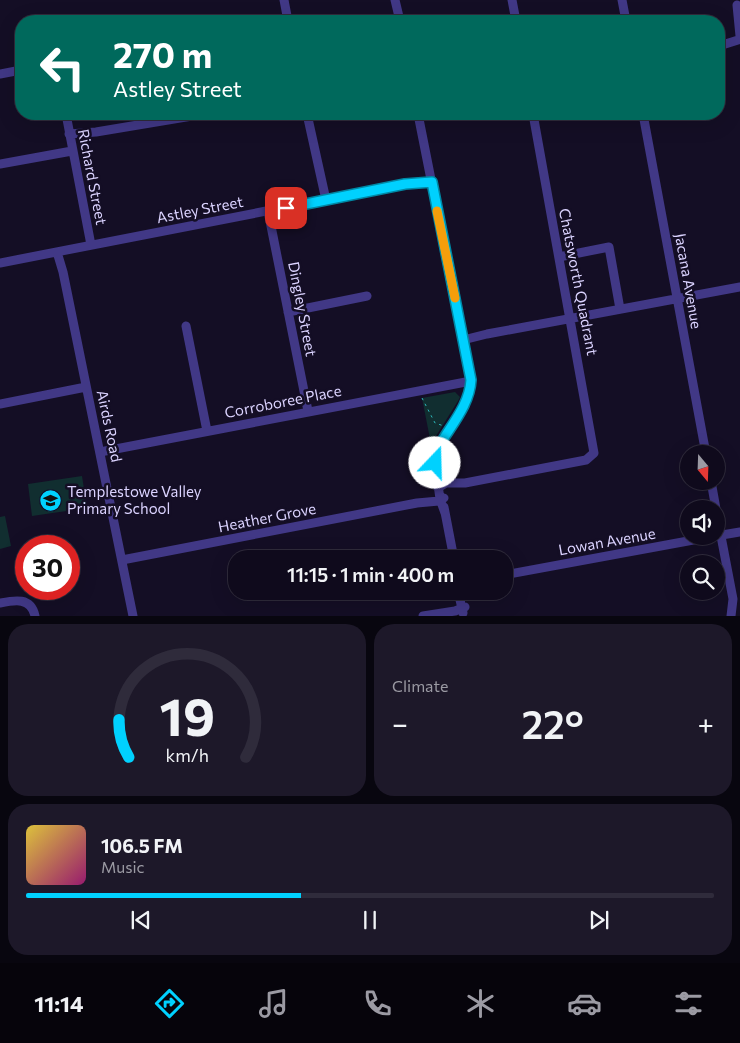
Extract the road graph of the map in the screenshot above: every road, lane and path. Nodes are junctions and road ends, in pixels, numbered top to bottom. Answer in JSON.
{"nodes":[{"id":1,"x":284,"y":0,"type":"edge"},
{"id":2,"x":395,"y":0,"type":"edge"},
{"id":3,"x":512,"y":0,"type":"edge"},
{"id":4,"x":622,"y":0,"type":"edge"},
{"id":5,"x":738,"y":7,"type":"edge"},
{"id":6,"x":287,"y":15,"type":"edge"},
{"id":7,"x":399,"y":15,"type":"edge"},
{"id":8,"x":515,"y":15,"type":"edge"},
{"id":9,"x":625,"y":15,"type":"edge"},
{"id":10,"x":740,"y":41,"type":"edge"},
{"id":11,"x":725,"y":45,"type":"edge"},
{"id":12,"x":15,"y":71,"type":"edge"},
{"id":13,"x":0,"y":74,"type":"edge"},
{"id":14,"x":67,"y":120,"type":"edge"},
{"id":15,"x":168,"y":120,"type":"edge"},
{"id":16,"x":308,"y":120,"type":"edge"},
{"id":17,"x":419,"y":120,"type":"edge"},
{"id":18,"x":534,"y":120,"type":"edge"},
{"id":19,"x":644,"y":120,"type":"edge"},
{"id":20,"x":70,"y":137,"type":"junction"},
{"id":21,"x":72,"y":150,"type":"junction"},
{"id":22,"x":0,"y":164,"type":"edge"},
{"id":23,"x":431,"y":180,"type":"junction"},
{"id":24,"x":324,"y":200,"type":"junction"},
{"id":25,"x":268,"y":211,"type":"junction"},
{"id":26,"x":90,"y":246,"type":"junction"},
{"id":27,"x":59,"y":251,"type":"junction"},
{"id":28,"x":559,"y":257,"type":"junction"},
{"id":29,"x":0,"y":263,"type":"edge"},
{"id":30,"x":740,"y":287,"type":"edge"},
{"id":31,"x":366,"y":296,"type":"dead end"},
{"id":32,"x":677,"y":299,"type":"junction"},
{"id":33,"x":620,"y":309,"type":"junction"},
{"id":34,"x":288,"y":312,"type":"junction"},
{"id":35,"x":571,"y":318,"type":"junction"},
{"id":36,"x":186,"y":326,"type":"dead end"},
{"id":37,"x":463,"y":338,"type":"junction"},
{"id":38,"x":471,"y":380,"type":"junction"},
{"id":39,"x":86,"y":388,"type":"junction"},
{"id":40,"x":422,"y":397,"type":"dead end"},
{"id":41,"x":0,"y":404,"type":"edge"},
{"id":42,"x":308,"y":411,"type":"junction"},
{"id":43,"x":444,"y":426,"type":"dead end"},
{"id":44,"x":208,"y":431,"type":"junction"},
{"id":45,"x":704,"y":445,"type":"edge"},
{"id":46,"x":100,"y":452,"type":"junction"},
{"id":47,"x":440,"y":494,"type":"junction"},
{"id":48,"x":740,"y":532,"type":"edge"},
{"id":49,"x":725,"y":535,"type":"edge"},
{"id":50,"x":680,"y":543,"type":"edge"},
{"id":51,"x":719,"y":545,"type":"edge"},
{"id":52,"x":452,"y":550,"type":"edge"},
{"id":53,"x":122,"y":560,"type":"junction"},
{"id":54,"x":513,"y":573,"type":"edge"},
{"id":55,"x":0,"y":602,"type":"edge"},
{"id":56,"x":464,"y":611,"type":"edge"},
{"id":57,"x":35,"y":616,"type":"edge"},
{"id":58,"x":133,"y":616,"type":"edge"},
{"id":59,"x":423,"y":616,"type":"edge"},
{"id":60,"x":732,"y":616,"type":"edge"}],
"edges":[{"from":1,"to":6,"type":"street"},
{"from":2,"to":7,"type":"street"},
{"from":3,"to":8,"type":"street"},
{"from":4,"to":9,"type":"street"},
{"from":5,"to":10,"type":"street"},
{"from":10,"to":11,"type":"street"},
{"from":12,"to":13,"type":"street"},
{"from":14,"to":20,"type":"street","name":"Richard Street"},
{"from":15,"to":20,"type":"street"},
{"from":16,"to":24,"type":"street"},
{"from":17,"to":23,"type":"street"},
{"from":18,"to":28,"type":"street","name":"Chatsworth Quadrant"},
{"from":19,"to":32,"type":"street","name":"Jacana Avenue"},
{"from":20,"to":21,"type":"street","name":"Richard Street"},
{"from":21,"to":22,"type":"street"},
{"from":21,"to":26,"type":"street","name":"Richard Street"},
{"from":23,"to":24,"type":"street","name":"Astley Street"},
{"from":23,"to":37,"type":"street"},
{"from":24,"to":25,"type":"street","name":"Astley Street"},
{"from":25,"to":26,"type":"street","name":"Astley Street"},
{"from":25,"to":34,"type":"street","name":"Dingley Street"},
{"from":26,"to":27,"type":"street","name":"Astley Street"},
{"from":27,"to":29,"type":"street","name":"Astley Street"},
{"from":27,"to":39,"type":"street","name":"Airds Road"},
{"from":28,"to":33,"type":"street"},
{"from":28,"to":35,"type":"street","name":"Chatsworth Quadrant"},
{"from":30,"to":32,"type":"street"},
{"from":31,"to":34,"type":"street"},
{"from":32,"to":33,"type":"street"},
{"from":32,"to":45,"type":"street","name":"Jacana Avenue"},
{"from":33,"to":35,"type":"street"},
{"from":34,"to":42,"type":"street","name":"Dingley Street"},
{"from":35,"to":37,"type":"street"},
{"from":35,"to":47,"type":"street","name":"Chatsworth Quadrant"},
{"from":36,"to":44,"type":"street"},
{"from":37,"to":38,"type":"street"},
{"from":38,"to":42,"type":"street","name":"Corroboree Place"},
{"from":38,"to":47,"type":"street"},
{"from":39,"to":41,"type":"street"},
{"from":39,"to":46,"type":"street","name":"Airds Road"},
{"from":40,"to":43,"type":"path"},
{"from":42,"to":44,"type":"street","name":"Corroboree Place"},
{"from":44,"to":46,"type":"street","name":"Corroboree Place"},
{"from":46,"to":53,"type":"street","name":"Airds Road"},
{"from":47,"to":52,"type":"street"},
{"from":47,"to":53,"type":"street","name":"Heather Grove"},
{"from":48,"to":49,"type":"street","name":"Lowan Avenue"},
{"from":50,"to":54,"type":"street","name":"Lowan Avenue"},
{"from":51,"to":60,"type":"street"},
{"from":53,"to":58,"type":"street","name":"Airds Road"},
{"from":55,"to":57,"type":"street"},
{"from":56,"to":59,"type":"street"}]}
